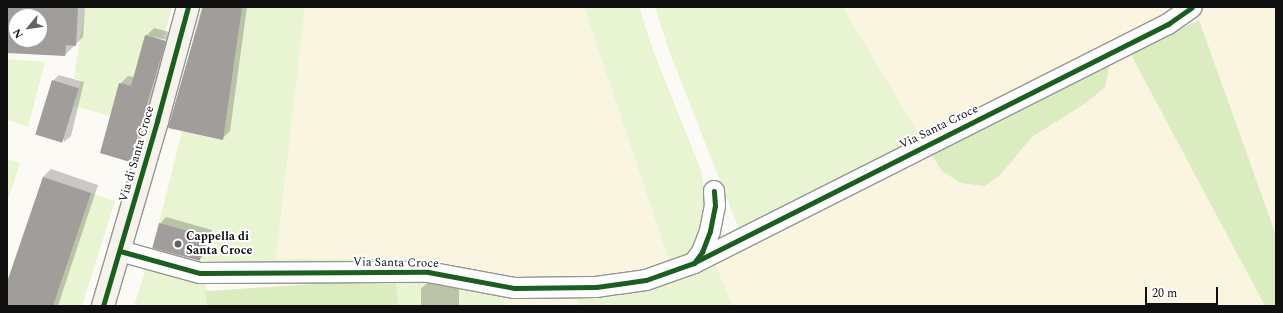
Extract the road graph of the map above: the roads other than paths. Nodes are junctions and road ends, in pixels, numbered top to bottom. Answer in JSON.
{"nodes":[{"id":1,"x":188,"y":7,"type":"edge"},
{"id":2,"x":1192,"y":7,"type":"edge"},
{"id":3,"x":714,"y":191,"type":"dead end"},
{"id":4,"x":120,"y":251,"type":"junction"},
{"id":5,"x":694,"y":263,"type":"junction"},
{"id":6,"x":102,"y":306,"type":"edge"}],
"edges":[{"from":1,"to":4,"type":"main road","name":"Via di Santa Croce"},
{"from":2,"to":5,"type":"street","name":"Via Santa Croce"},
{"from":3,"to":5,"type":"street"},
{"from":4,"to":5,"type":"street","name":"Via Santa Croce"},
{"from":4,"to":6,"type":"main road","name":"Via di Santa Croce"}]}
